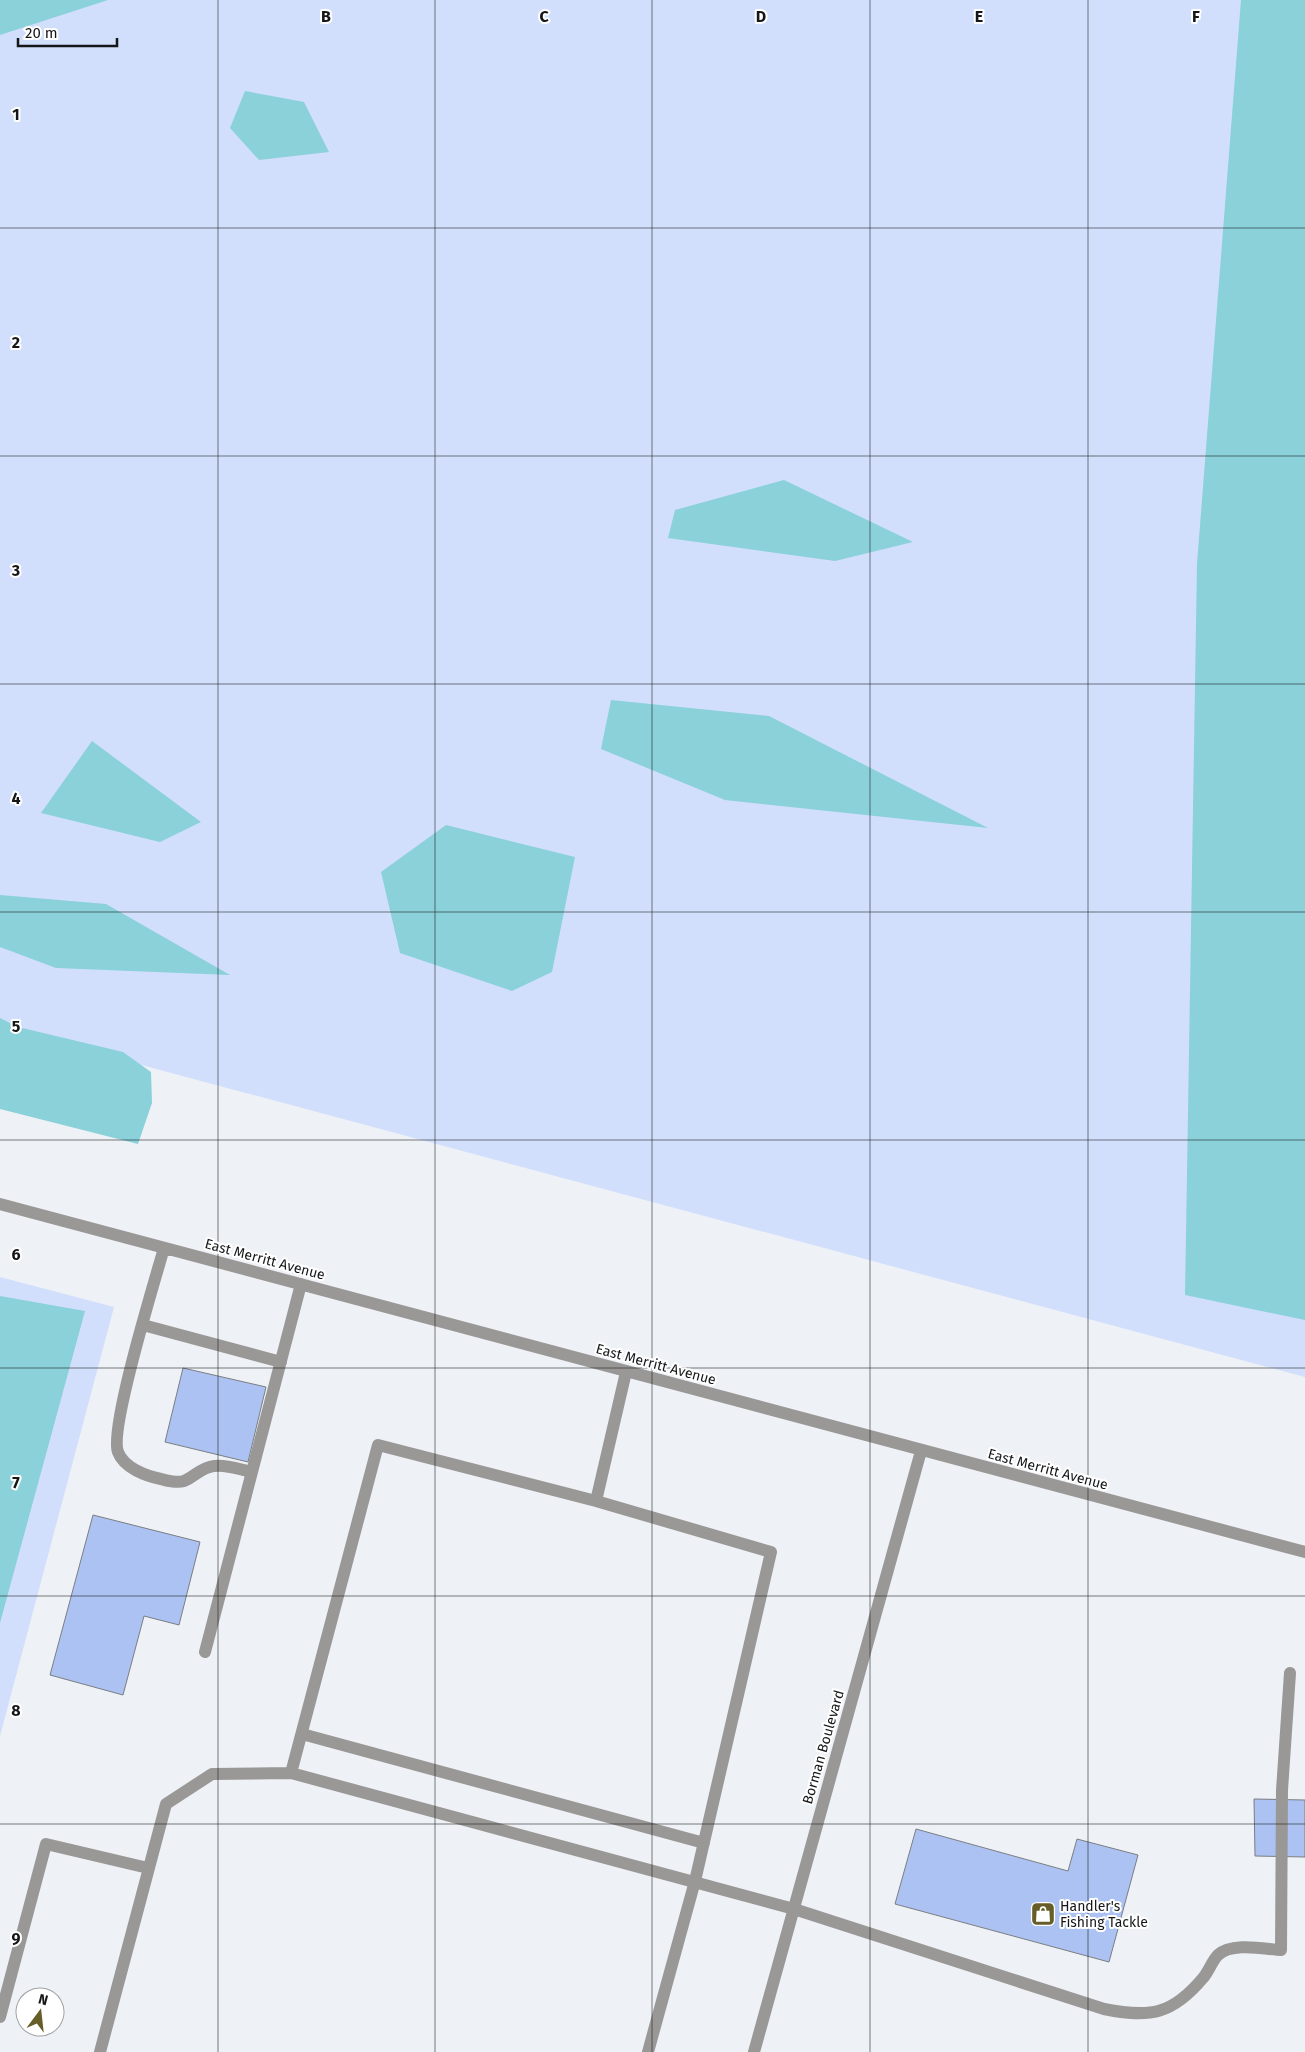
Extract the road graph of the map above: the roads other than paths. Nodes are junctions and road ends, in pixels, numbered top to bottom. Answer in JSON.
{"nodes":[{"id":1,"x":0,"y":1204,"type":"edge"},
{"id":2,"x":164,"y":1248,"type":"junction"},
{"id":3,"x":301,"y":1284,"type":"junction"},
{"id":4,"x":143,"y":1325,"type":"junction"},
{"id":5,"x":281,"y":1362,"type":"junction"},
{"id":6,"x":626,"y":1372,"type":"junction"},
{"id":7,"x":921,"y":1451,"type":"junction"},
{"id":8,"x":252,"y":1472,"type":"junction"},
{"id":9,"x":596,"y":1501,"type":"junction"},
{"id":10,"x":1305,"y":1552,"type":"edge"},
{"id":11,"x":205,"y":1652,"type":"dead end"},
{"id":12,"x":1290,"y":1673,"type":"dead end"},
{"id":13,"x":302,"y":1734,"type":"junction"},
{"id":14,"x":291,"y":1773,"type":"junction"},
{"id":15,"x":704,"y":1843,"type":"junction"},
{"id":16,"x":148,"y":1868,"type":"junction"},
{"id":17,"x":695,"y":1881,"type":"junction"},
{"id":18,"x":794,"y":1909,"type":"junction"},
{"id":19,"x":0,"y":2017,"type":"edge"},
{"id":20,"x":100,"y":2052,"type":"edge"},
{"id":21,"x":648,"y":2052,"type":"edge"},
{"id":22,"x":754,"y":2052,"type":"edge"}],
"edges":[{"from":1,"to":2,"type":"street","name":"East Merritt Avenue"},
{"from":2,"to":3,"type":"street","name":"East Merritt Avenue"},
{"from":2,"to":4,"type":"street"},
{"from":3,"to":5,"type":"street"},
{"from":3,"to":6,"type":"street","name":"East Merritt Avenue"},
{"from":4,"to":5,"type":"street"},
{"from":4,"to":8,"type":"street"},
{"from":5,"to":8,"type":"street"},
{"from":6,"to":7,"type":"street","name":"East Merritt Avenue"},
{"from":6,"to":9,"type":"street"},
{"from":7,"to":10,"type":"street","name":"East Merritt Avenue"},
{"from":7,"to":18,"type":"street","name":"Borman Boulevard"},
{"from":8,"to":11,"type":"street"},
{"from":9,"to":13,"type":"street"},
{"from":9,"to":15,"type":"street"},
{"from":12,"to":18,"type":"street"},
{"from":13,"to":14,"type":"street"},
{"from":13,"to":15,"type":"street"},
{"from":14,"to":16,"type":"street"},
{"from":14,"to":17,"type":"street"},
{"from":15,"to":17,"type":"street"},
{"from":16,"to":19,"type":"street"},
{"from":16,"to":20,"type":"street"},
{"from":17,"to":18,"type":"street"},
{"from":17,"to":21,"type":"street"},
{"from":18,"to":22,"type":"street","name":"Borman Boulevard"}]}
